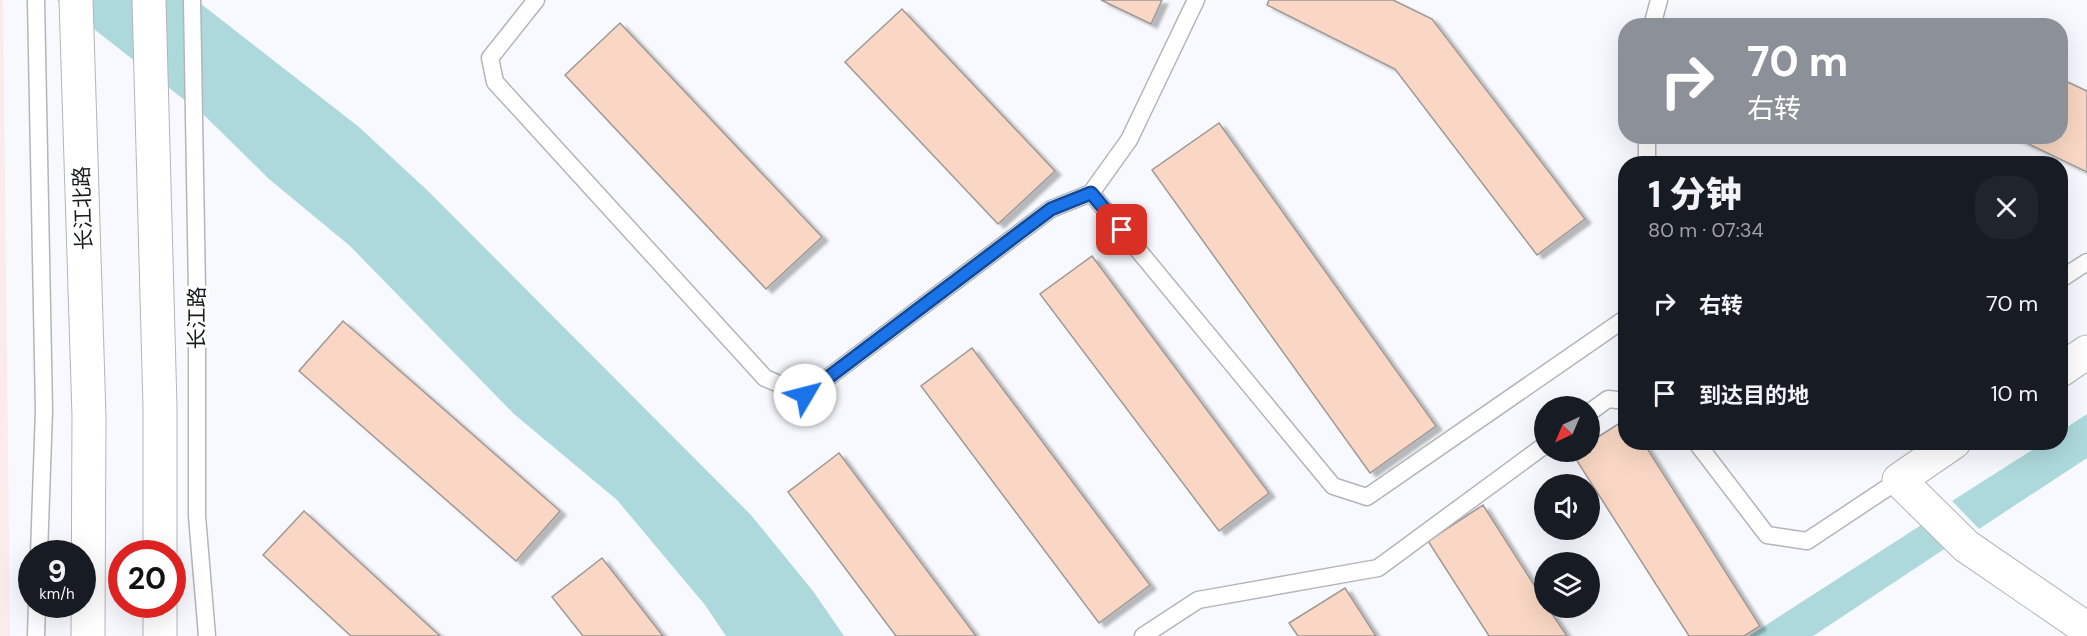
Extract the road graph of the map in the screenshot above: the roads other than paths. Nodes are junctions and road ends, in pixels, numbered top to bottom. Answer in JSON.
{"nodes":[{"id":1,"x":36,"y":0,"type":"edge"},
{"id":2,"x":76,"y":0,"type":"edge"},
{"id":3,"x":149,"y":0,"type":"edge"},
{"id":4,"x":192,"y":0,"type":"edge"},
{"id":5,"x":536,"y":0,"type":"edge"},
{"id":6,"x":1196,"y":0,"type":"edge"},
{"id":7,"x":1659,"y":0,"type":"edge"},
{"id":8,"x":1654,"y":18,"type":"edge"},
{"id":9,"x":1091,"y":193,"type":"junction"},
{"id":10,"x":2087,"y":262,"type":"edge"},
{"id":11,"x":2068,"y":274,"type":"edge"},
{"id":12,"x":1618,"y":324,"type":"edge"},
{"id":13,"x":2087,"y":352,"type":"edge"},
{"id":14,"x":2068,"y":365,"type":"edge"},
{"id":15,"x":1618,"y":400,"type":"edge"},
{"id":16,"x":1600,"y":405,"type":"edge"},
{"id":17,"x":1702,"y":450,"type":"edge"},
{"id":18,"x":1942,"y":450,"type":"edge"},
{"id":19,"x":1534,"y":453,"type":"edge"},
{"id":20,"x":1899,"y":480,"type":"junction"},
{"id":21,"x":39,"y":540,"type":"edge"},
{"id":22,"x":160,"y":540,"type":"edge"},
{"id":23,"x":37,"y":618,"type":"edge"},
{"id":24,"x":160,"y":618,"type":"edge"},
{"id":25,"x":2087,"y":629,"type":"edge"},
{"id":26,"x":36,"y":636,"type":"edge"},
{"id":27,"x":88,"y":636,"type":"edge"},
{"id":28,"x":160,"y":636,"type":"edge"},
{"id":29,"x":207,"y":636,"type":"edge"},
{"id":30,"x":1143,"y":636,"type":"edge"}],
"edges":[{"from":1,"to":21,"type":"lane"},
{"from":2,"to":27,"type":"main road","name":"长江北路"},
{"from":3,"to":22,"type":"main road","name":"长江路"},
{"from":4,"to":29,"type":"lane","name":"长江路"},
{"from":5,"to":9,"type":"lane"},
{"from":6,"to":9,"type":"lane"},
{"from":7,"to":8,"type":"lane"},
{"from":9,"to":12,"type":"lane"},
{"from":10,"to":11,"type":"lane"},
{"from":13,"to":14,"type":"main road"},
{"from":15,"to":16,"type":"lane"},
{"from":17,"to":20,"type":"lane"},
{"from":18,"to":20,"type":"main road"},
{"from":19,"to":30,"type":"lane"},
{"from":20,"to":25,"type":"main road"},
{"from":23,"to":26,"type":"lane"},
{"from":24,"to":28,"type":"main road"}]}
